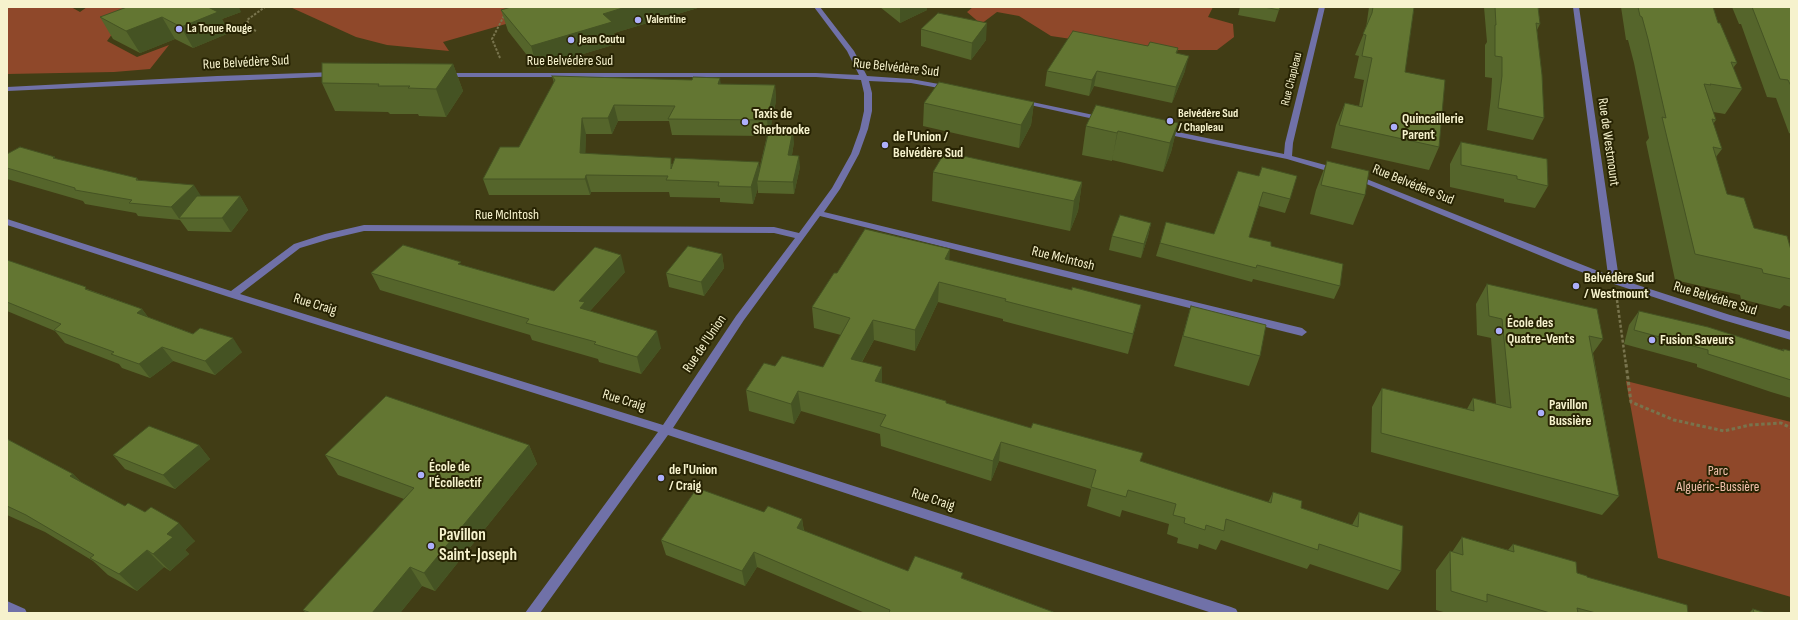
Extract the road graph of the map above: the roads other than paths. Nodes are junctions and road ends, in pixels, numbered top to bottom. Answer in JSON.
{"nodes":[{"id":1,"x":817,"y":7,"type":"edge"},
{"id":2,"x":1322,"y":7,"type":"edge"},
{"id":3,"x":1576,"y":7,"type":"edge"},
{"id":4,"x":340,"y":74,"type":"edge"},
{"id":5,"x":440,"y":74,"type":"edge"},
{"id":6,"x":864,"y":77,"type":"junction"},
{"id":7,"x":7,"y":89,"type":"edge"},
{"id":8,"x":960,"y":90,"type":"edge"},
{"id":9,"x":1012,"y":100,"type":"edge"},
{"id":10,"x":1112,"y":120,"type":"edge"},
{"id":11,"x":1150,"y":128,"type":"edge"},
{"id":12,"x":1288,"y":157,"type":"junction"},
{"id":13,"x":818,"y":214,"type":"junction"},
{"id":14,"x":7,"y":222,"type":"edge"},
{"id":15,"x":801,"y":236,"type":"junction"},
{"id":16,"x":1614,"y":280,"type":"junction"},
{"id":17,"x":232,"y":295,"type":"junction"},
{"id":18,"x":1302,"y":332,"type":"dead end"},
{"id":19,"x":1791,"y":336,"type":"edge"},
{"id":20,"x":666,"y":430,"type":"junction"},
{"id":21,"x":7,"y":607,"type":"edge"},
{"id":22,"x":20,"y":613,"type":"edge"},
{"id":23,"x":532,"y":613,"type":"edge"},
{"id":24,"x":1231,"y":613,"type":"edge"}],
"edges":[{"from":1,"to":6,"type":"street","name":"Rue de l'Union"},
{"from":2,"to":12,"type":"street","name":"Rue Chapleau"},
{"from":3,"to":16,"type":"street","name":"Rue de Westmount"},
{"from":4,"to":7,"type":"street","name":"Rue Belvédère Sud"},
{"from":5,"to":6,"type":"street","name":"Rue Belvédère Sud"},
{"from":6,"to":8,"type":"street","name":"Rue Belvédère Sud"},
{"from":6,"to":13,"type":"street","name":"Rue de l'Union"},
{"from":9,"to":10,"type":"street"},
{"from":11,"to":12,"type":"street","name":"Rue Belvédère Sud"},
{"from":12,"to":16,"type":"street","name":"Rue Belvédère Sud"},
{"from":13,"to":15,"type":"street","name":"Rue de l'Union"},
{"from":13,"to":18,"type":"street","name":"Rue McIntosh"},
{"from":14,"to":17,"type":"street","name":"Rue Craig"},
{"from":15,"to":17,"type":"street","name":"Rue McIntosh"},
{"from":15,"to":20,"type":"street","name":"Rue de l'Union"},
{"from":16,"to":19,"type":"street","name":"Rue Belvédère Sud"},
{"from":17,"to":20,"type":"street","name":"Rue Craig"},
{"from":20,"to":23,"type":"street","name":"Rue de l'Union"},
{"from":20,"to":24,"type":"street","name":"Rue Craig"},
{"from":21,"to":22,"type":"street"}]}
